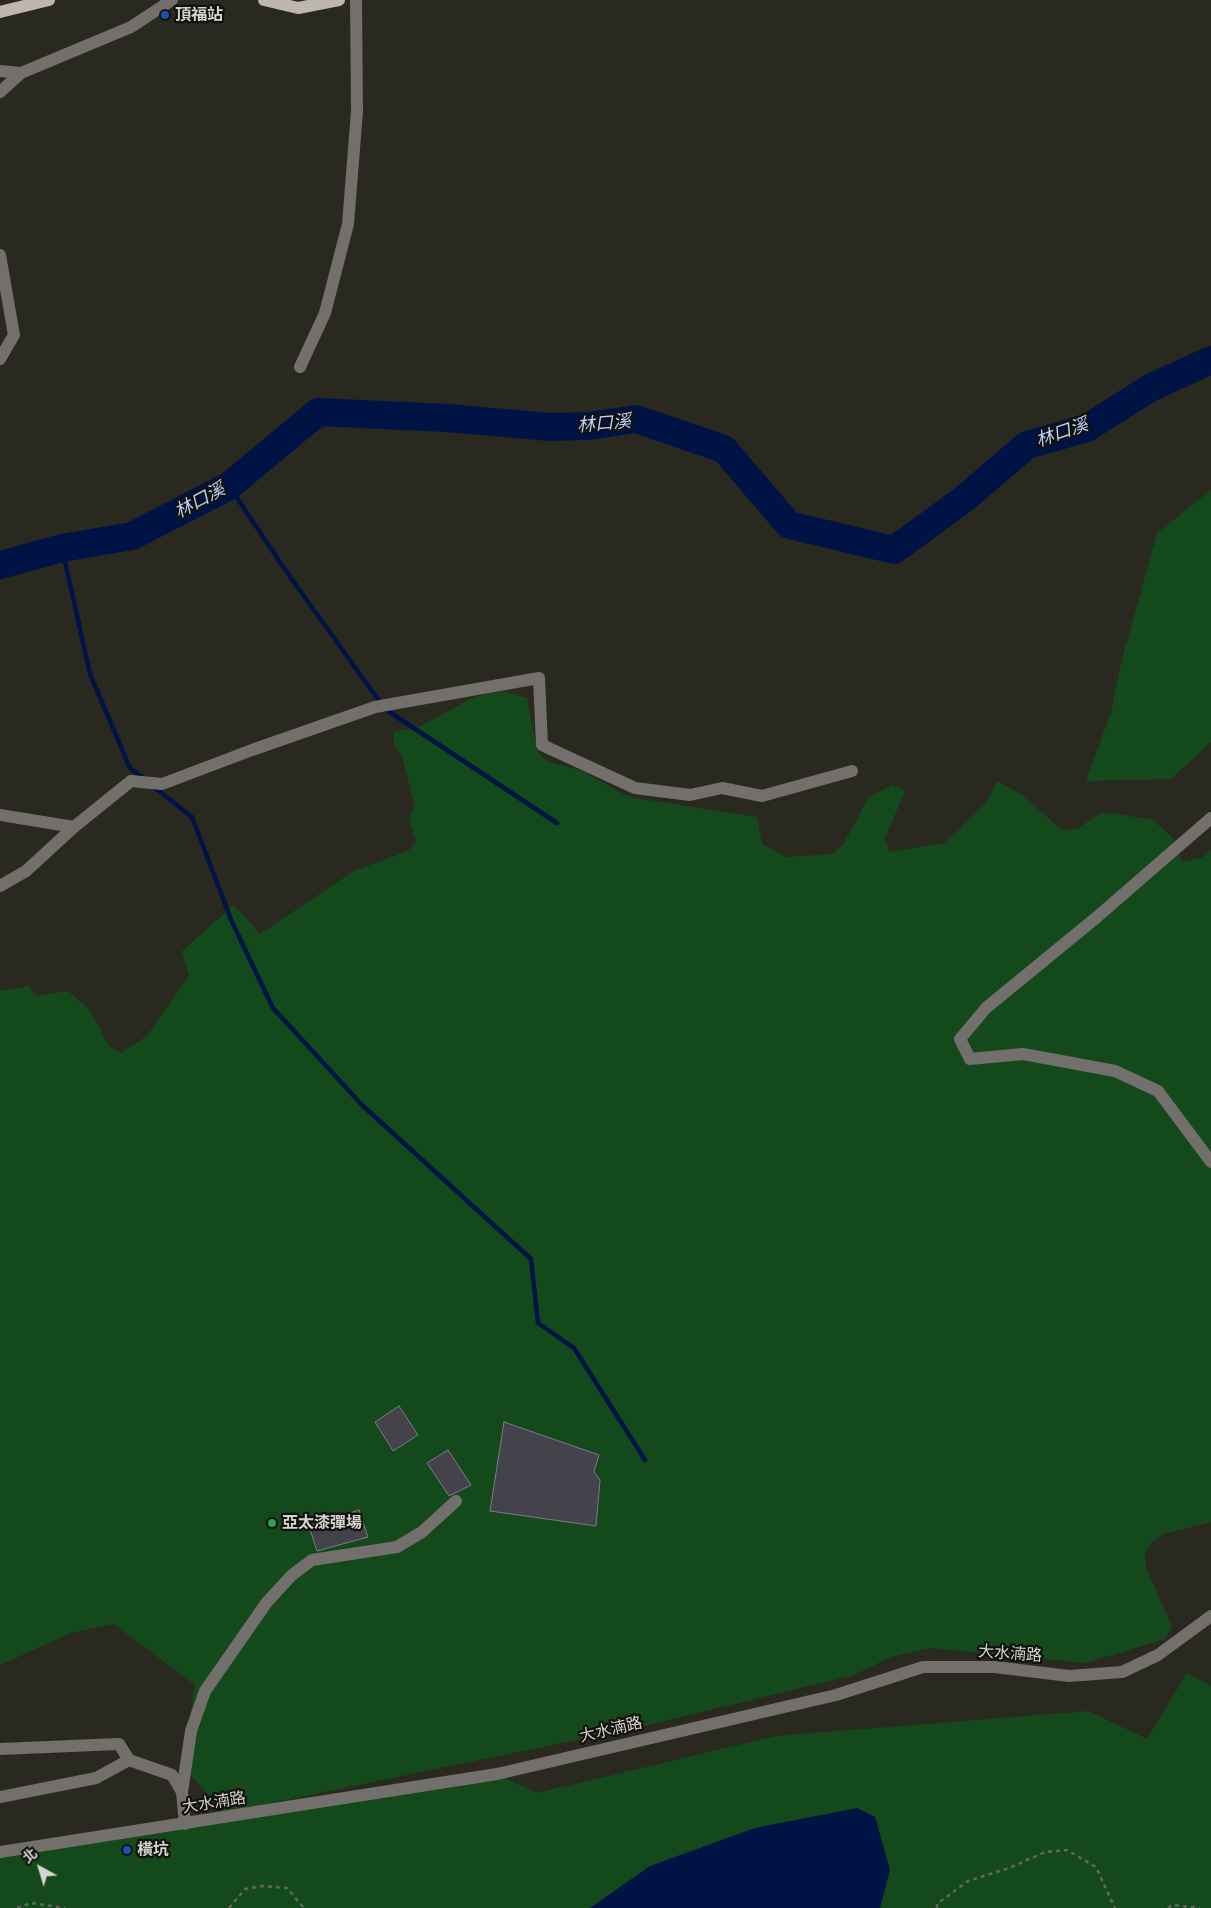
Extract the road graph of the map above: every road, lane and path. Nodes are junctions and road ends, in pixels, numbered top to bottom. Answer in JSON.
{"nodes":[{"id":1,"x":49,"y":0,"type":"edge"},
{"id":2,"x":172,"y":0,"type":"edge"},
{"id":3,"x":264,"y":0,"type":"edge"},
{"id":4,"x":339,"y":0,"type":"edge"},
{"id":5,"x":356,"y":0,"type":"edge"},
{"id":6,"x":0,"y":12,"type":"edge"},
{"id":7,"x":0,"y":71,"type":"edge"},
{"id":8,"x":21,"y":73,"type":"junction"},
{"id":9,"x":0,"y":92,"type":"edge"},
{"id":10,"x":0,"y":255,"type":"edge"},
{"id":11,"x":0,"y":359,"type":"edge"},
{"id":12,"x":300,"y":367,"type":"dead end"},
{"id":13,"x":852,"y":771,"type":"dead end"},
{"id":14,"x":0,"y":815,"type":"edge"},
{"id":15,"x":1211,"y":818,"type":"edge"},
{"id":16,"x":74,"y":827,"type":"junction"},
{"id":17,"x":0,"y":886,"type":"edge"},
{"id":18,"x":1211,"y":1162,"type":"edge"},
{"id":19,"x":456,"y":1501,"type":"dead end"},
{"id":20,"x":1211,"y":1616,"type":"edge"},
{"id":21,"x":0,"y":1749,"type":"edge"},
{"id":22,"x":129,"y":1760,"type":"junction"},
{"id":23,"x":182,"y":1792,"type":"junction"},
{"id":24,"x":0,"y":1797,"type":"edge"},
{"id":25,"x":186,"y":1824,"type":"junction"},
{"id":26,"x":0,"y":1852,"type":"edge"},
{"id":27,"x":17,"y":1908,"type":"edge"},
{"id":28,"x":65,"y":1908,"type":"edge"},
{"id":29,"x":229,"y":1908,"type":"edge"},
{"id":30,"x":304,"y":1908,"type":"edge"},
{"id":31,"x":937,"y":1908,"type":"edge"},
{"id":32,"x":1115,"y":1908,"type":"edge"},
{"id":33,"x":1168,"y":1908,"type":"edge"},
{"id":34,"x":1200,"y":1908,"type":"edge"}],
"edges":[{"from":1,"to":6,"type":"main road"},
{"from":2,"to":8,"type":"street"},
{"from":3,"to":4,"type":"main road"},
{"from":5,"to":12,"type":"street"},
{"from":7,"to":8,"type":"street"},
{"from":8,"to":9,"type":"street"},
{"from":10,"to":11,"type":"street"},
{"from":13,"to":16,"type":"street"},
{"from":14,"to":16,"type":"street"},
{"from":15,"to":18,"type":"street"},
{"from":16,"to":17,"type":"street"},
{"from":19,"to":23,"type":"street"},
{"from":20,"to":25,"type":"street","name":"大水湳路"},
{"from":21,"to":22,"type":"street"},
{"from":22,"to":23,"type":"street"},
{"from":22,"to":24,"type":"street"},
{"from":23,"to":25,"type":"street"},
{"from":25,"to":26,"type":"street","name":"大水湳路"},
{"from":27,"to":28,"type":"path"},
{"from":29,"to":30,"type":"path"},
{"from":31,"to":32,"type":"path"},
{"from":33,"to":34,"type":"path"}]}
